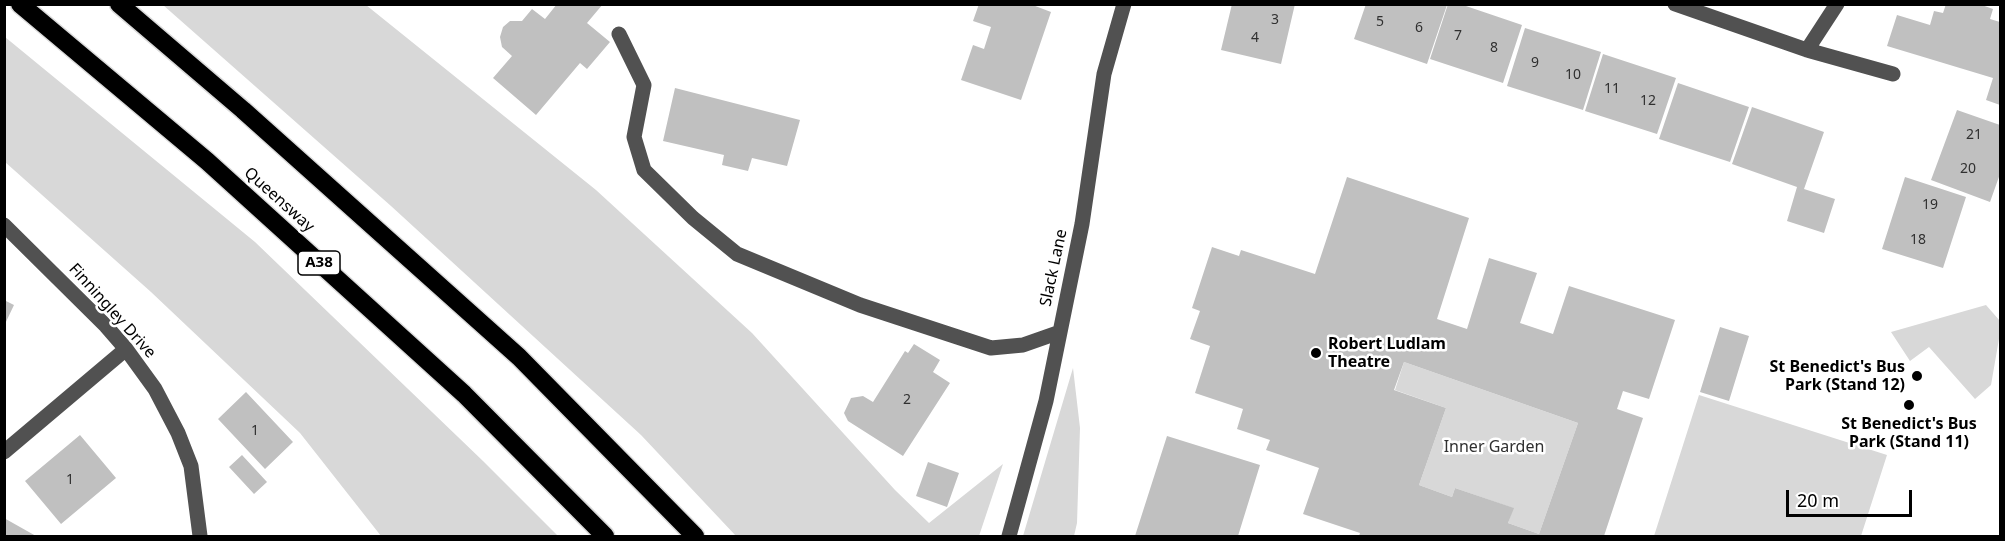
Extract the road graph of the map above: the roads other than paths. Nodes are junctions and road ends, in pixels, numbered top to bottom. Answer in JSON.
{"nodes":[{"id":1,"x":20,"y":4,"type":"edge"},
{"id":2,"x":118,"y":4,"type":"edge"},
{"id":3,"x":1124,"y":4,"type":"edge"},
{"id":4,"x":1675,"y":4,"type":"edge"},
{"id":5,"x":1837,"y":4,"type":"edge"},
{"id":6,"x":619,"y":33,"type":"dead end"},
{"id":7,"x":1807,"y":50,"type":"junction"},
{"id":8,"x":1893,"y":74,"type":"dead end"},
{"id":9,"x":4,"y":225,"type":"edge"},
{"id":10,"x":1060,"y":332,"type":"junction"},
{"id":11,"x":126,"y":349,"type":"junction"},
{"id":12,"x":4,"y":452,"type":"edge"},
{"id":13,"x":200,"y":537,"type":"edge"},
{"id":14,"x":604,"y":537,"type":"edge"},
{"id":15,"x":695,"y":537,"type":"edge"},
{"id":16,"x":1009,"y":537,"type":"edge"}],
"edges":[{"from":1,"to":14,"type":"highway","name":"Queensway","number":"A38"},
{"from":2,"to":15,"type":"highway"},
{"from":3,"to":10,"type":"street","name":"Slack Lane"},
{"from":4,"to":7,"type":"street"},
{"from":5,"to":7,"type":"street"},
{"from":6,"to":10,"type":"street"},
{"from":7,"to":8,"type":"street"},
{"from":9,"to":11,"type":"street","name":"Finningley Drive"},
{"from":10,"to":16,"type":"street","name":"Slack Lane"},
{"from":11,"to":12,"type":"street"},
{"from":11,"to":13,"type":"street","name":"Finningley Drive"}]}
